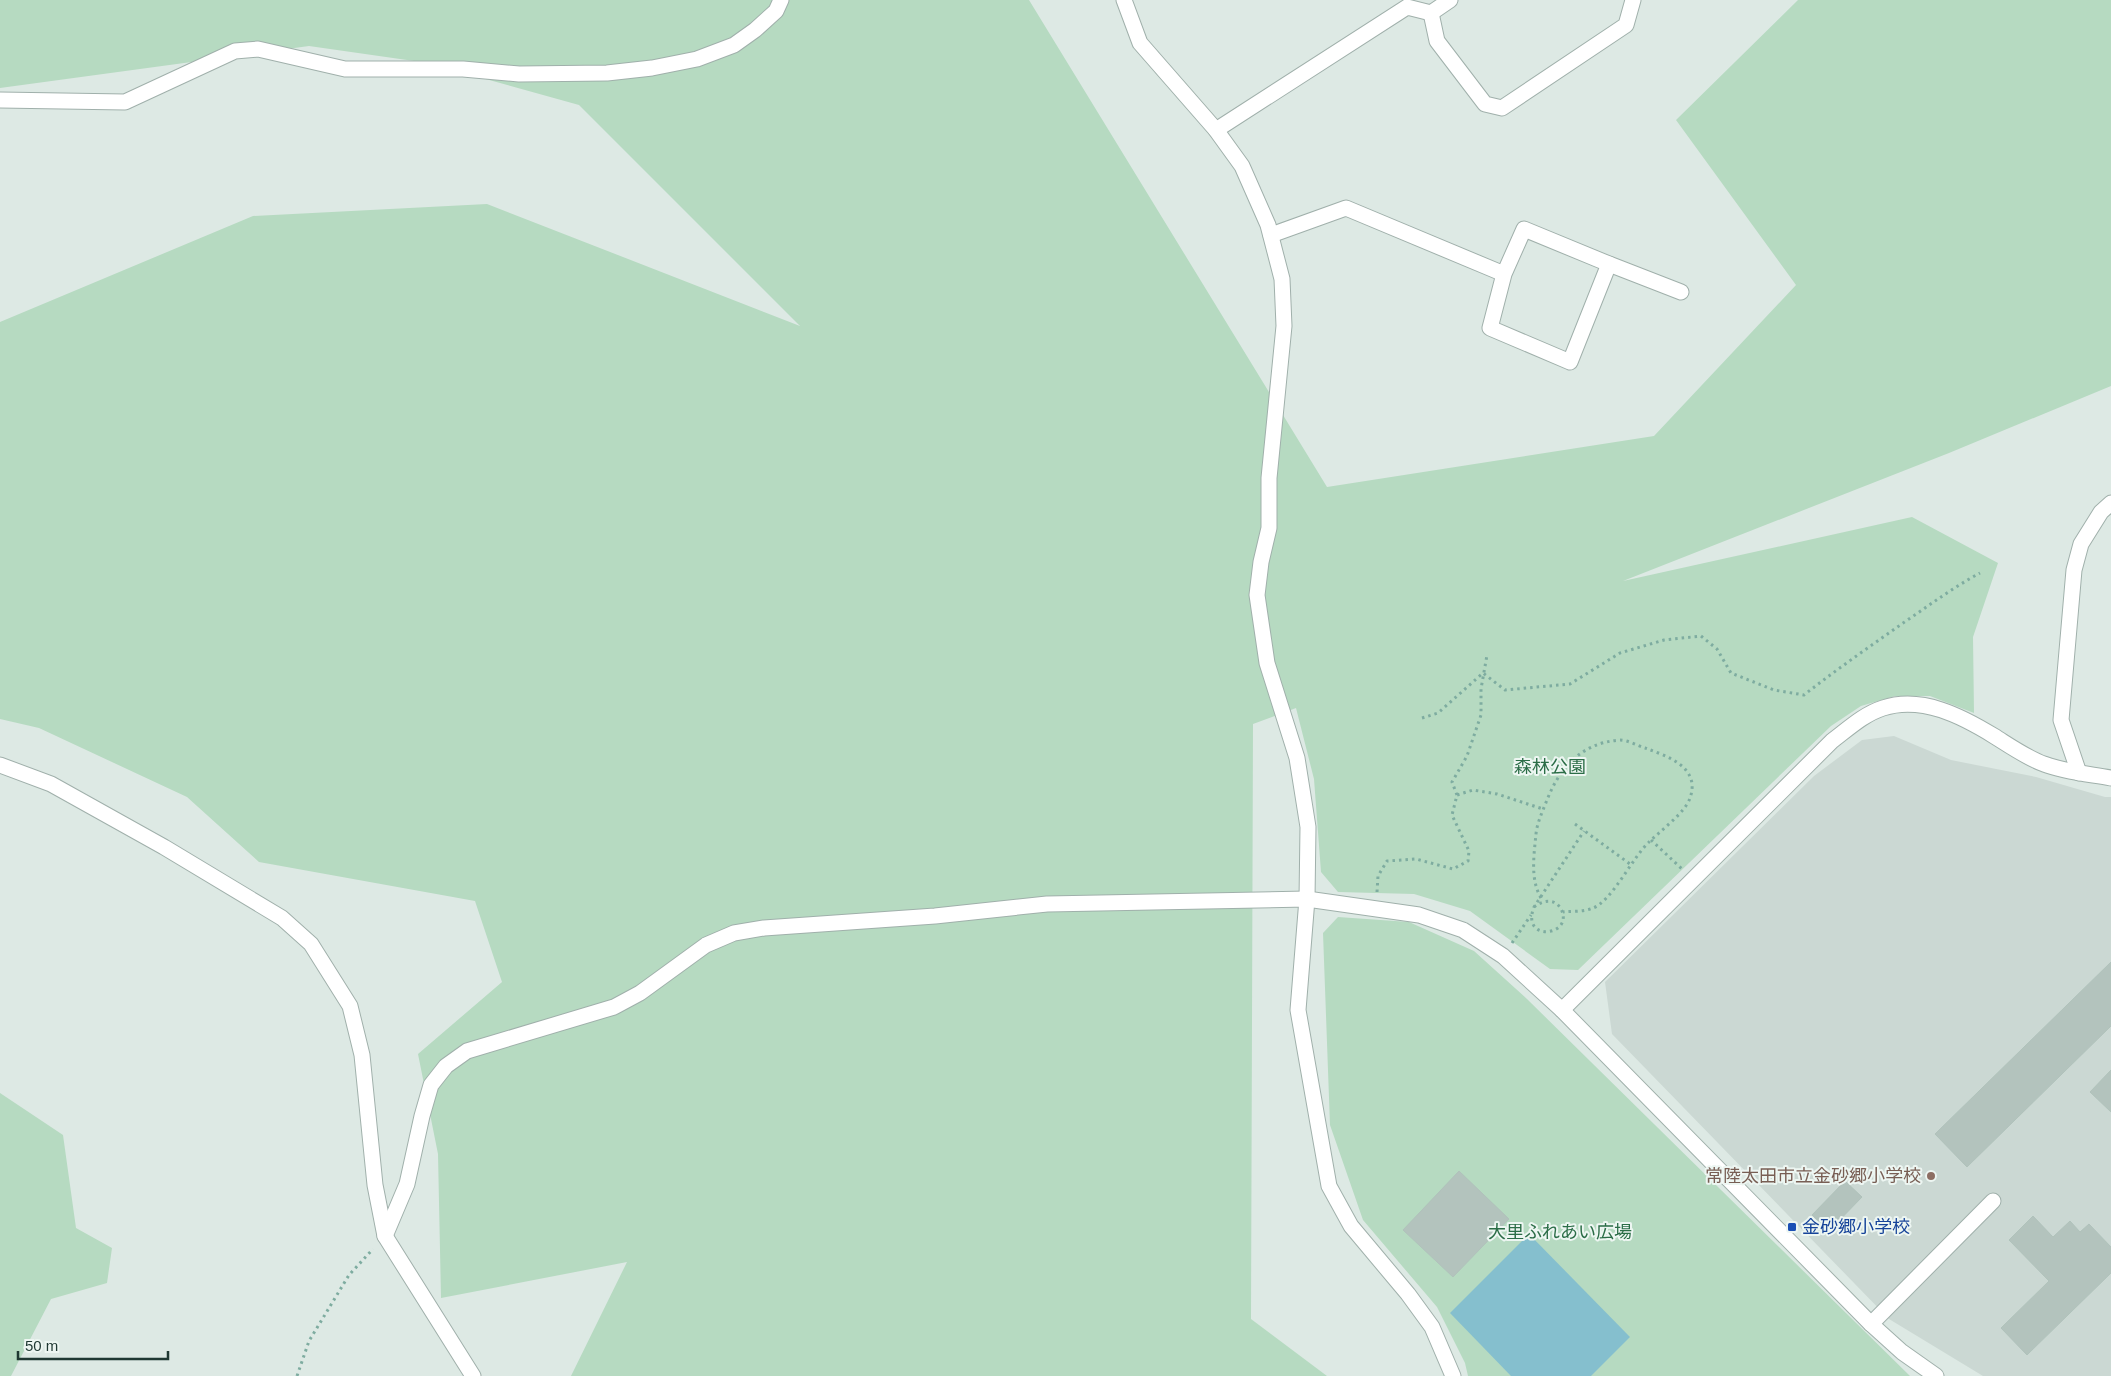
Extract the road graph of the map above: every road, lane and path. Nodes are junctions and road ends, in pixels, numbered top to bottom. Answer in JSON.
{"nodes":[{"id":1,"x":781,"y":0,"type":"edge"},
{"id":2,"x":1124,"y":0,"type":"edge"},
{"id":3,"x":1450,"y":0,"type":"edge"},
{"id":4,"x":1633,"y":0,"type":"edge"},
{"id":5,"x":1431,"y":13,"type":"junction"},
{"id":6,"x":0,"y":100,"type":"edge"},
{"id":7,"x":1216,"y":130,"type":"junction"},
{"id":8,"x":1271,"y":235,"type":"junction"},
{"id":9,"x":1609,"y":264,"type":"junction"},
{"id":10,"x":1504,"y":274,"type":"junction"},
{"id":11,"x":1681,"y":292,"type":"dead end"},
{"id":12,"x":2111,"y":503,"type":"edge"},
{"id":13,"x":1980,"y":573,"type":"dead end"},
{"id":14,"x":1487,"y":655,"type":"dead end"},
{"id":15,"x":1484,"y":674,"type":"junction"},
{"id":16,"x":1422,"y":718,"type":"dead end"},
{"id":17,"x":0,"y":765,"type":"edge"},
{"id":18,"x":2079,"y":773,"type":"junction"},
{"id":19,"x":2111,"y":778,"type":"edge"},
{"id":20,"x":1457,"y":795,"type":"junction"},
{"id":21,"x":1543,"y":810,"type":"junction"},
{"id":22,"x":1575,"y":824,"type":"dead end"},
{"id":23,"x":1584,"y":831,"type":"junction"},
{"id":24,"x":1651,"y":840,"type":"junction"},
{"id":25,"x":1630,"y":864,"type":"junction"},
{"id":26,"x":1693,"y":879,"type":"junction"},
{"id":27,"x":1541,"y":898,"type":"junction"},
{"id":28,"x":1307,"y":899,"type":"junction"},
{"id":29,"x":1534,"y":907,"type":"junction"},
{"id":30,"x":1376,"y":908,"type":"junction"},
{"id":31,"x":1563,"y":912,"type":"junction"},
{"id":32,"x":1532,"y":914,"type":"junction"},
{"id":33,"x":1502,"y":956,"type":"junction"},
{"id":34,"x":1562,"y":1010,"type":"junction"},
{"id":35,"x":1993,"y":1201,"type":"dead end"},
{"id":36,"x":385,"y":1236,"type":"junction"},
{"id":37,"x":1870,"y":1324,"type":"junction"},
{"id":38,"x":1932,"y":1375,"type":"edge"},
{"id":39,"x":297,"y":1376,"type":"edge"},
{"id":40,"x":473,"y":1376,"type":"edge"},
{"id":41,"x":1453,"y":1376,"type":"edge"}],
"edges":[{"from":1,"to":6,"type":"street"},
{"from":2,"to":7,"type":"street"},
{"from":3,"to":5,"type":"street"},
{"from":4,"to":5,"type":"street"},
{"from":5,"to":7,"type":"street"},
{"from":7,"to":8,"type":"street"},
{"from":8,"to":10,"type":"street"},
{"from":8,"to":28,"type":"street"},
{"from":9,"to":10,"type":"street"},
{"from":9,"to":10,"type":"street"},
{"from":9,"to":11,"type":"street"},
{"from":12,"to":18,"type":"street"},
{"from":13,"to":15,"type":"path"},
{"from":14,"to":15,"type":"path"},
{"from":15,"to":16,"type":"path"},
{"from":15,"to":20,"type":"path"},
{"from":17,"to":36,"type":"street"},
{"from":18,"to":19,"type":"street"},
{"from":18,"to":26,"type":"street"},
{"from":20,"to":21,"type":"path"},
{"from":20,"to":30,"type":"path"},
{"from":21,"to":24,"type":"path"},
{"from":21,"to":27,"type":"path"},
{"from":22,"to":23,"type":"path"},
{"from":23,"to":25,"type":"path"},
{"from":23,"to":27,"type":"path"},
{"from":24,"to":25,"type":"path"},
{"from":24,"to":26,"type":"path"},
{"from":25,"to":31,"type":"path"},
{"from":26,"to":34,"type":"street"},
{"from":27,"to":29,"type":"path"},
{"from":28,"to":30,"type":"street"},
{"from":28,"to":36,"type":"street"},
{"from":28,"to":41,"type":"street"},
{"from":29,"to":31,"type":"path"},
{"from":29,"to":32,"type":"path"},
{"from":30,"to":33,"type":"street"},
{"from":31,"to":32,"type":"path"},
{"from":32,"to":33,"type":"path"},
{"from":33,"to":34,"type":"street"},
{"from":34,"to":37,"type":"street"},
{"from":35,"to":37,"type":"street"},
{"from":36,"to":39,"type":"path"},
{"from":36,"to":40,"type":"street"},
{"from":37,"to":38,"type":"street"}]}
